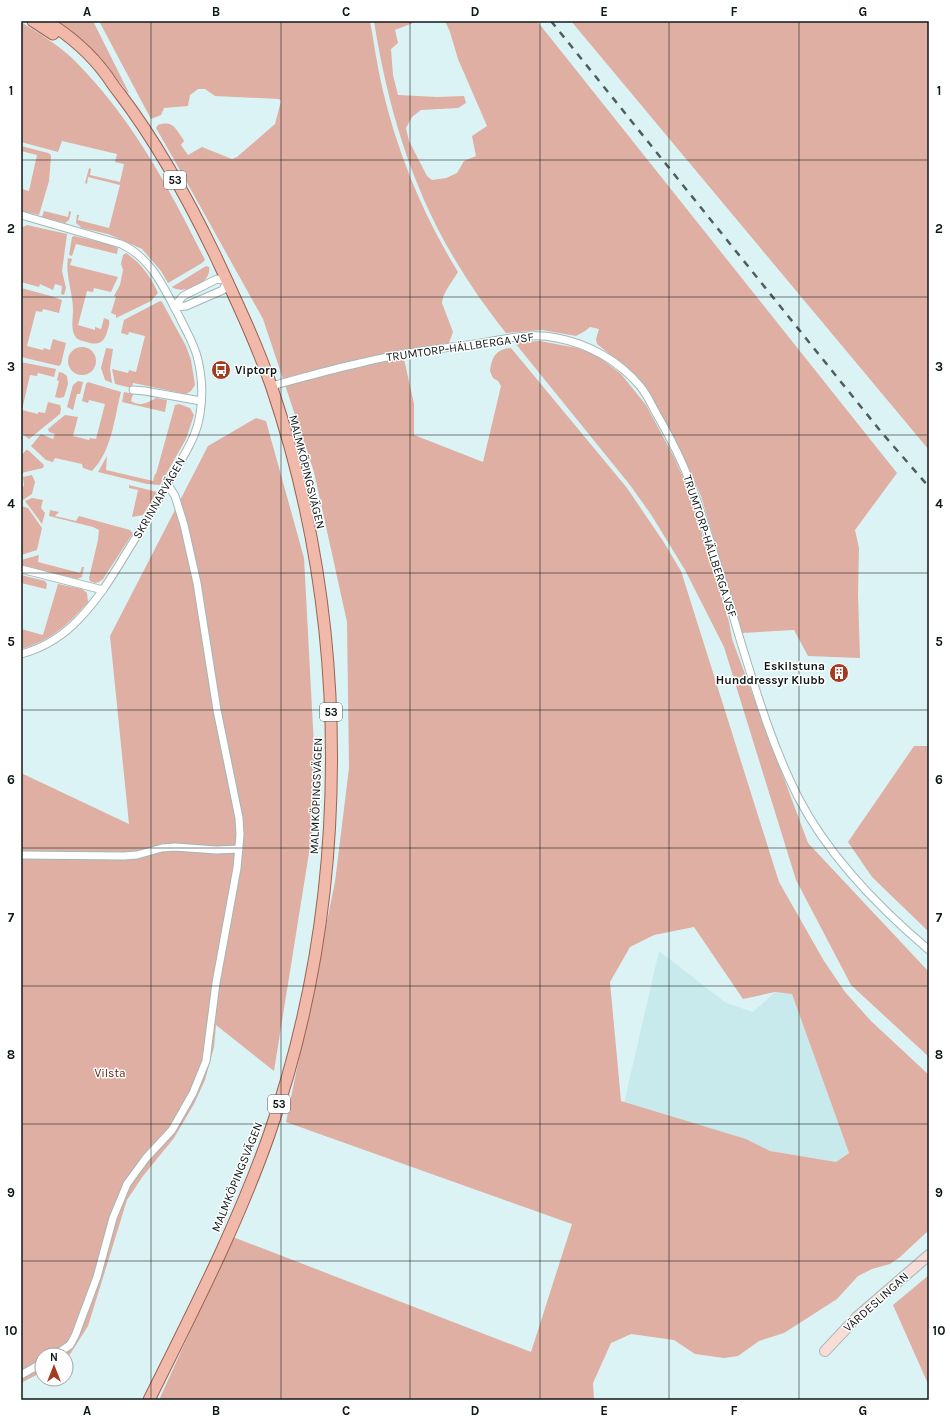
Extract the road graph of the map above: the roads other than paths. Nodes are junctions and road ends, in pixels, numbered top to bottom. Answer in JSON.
{"nodes":[{"id":1,"x":33,"y":21,"type":"edge"},
{"id":2,"x":46,"y":21,"type":"edge"},
{"id":3,"x":114,"y":86,"type":"junction"},
{"id":4,"x":21,"y":215,"type":"edge"},
{"id":5,"x":227,"y":281,"type":"junction"},
{"id":6,"x":174,"y":307,"type":"junction"},
{"id":7,"x":271,"y":386,"type":"junction"},
{"id":8,"x":133,"y":390,"type":"dead end"},
{"id":9,"x":201,"y":401,"type":"junction"},
{"id":10,"x":168,"y":485,"type":"junction"},
{"id":11,"x":21,"y":569,"type":"edge"},
{"id":12,"x":103,"y":590,"type":"junction"},
{"id":13,"x":21,"y":654,"type":"edge"},
{"id":14,"x":239,"y":849,"type":"junction"},
{"id":15,"x":21,"y":855,"type":"edge"},
{"id":16,"x":929,"y":950,"type":"edge"},
{"id":17,"x":929,"y":1255,"type":"edge"},
{"id":18,"x":67,"y":1347,"type":"edge"},
{"id":19,"x":825,"y":1351,"type":"dead end"},
{"id":20,"x":34,"y":1368,"type":"edge"},
{"id":21,"x":21,"y":1375,"type":"edge"},
{"id":22,"x":149,"y":1400,"type":"edge"}],
"edges":[{"from":1,"to":3,"type":"main road","name":"MALMKÖPINGSVÄGEN","number":"53"},
{"from":2,"to":3,"type":"main road","name":"MALMKÖPINGSVÄGEN","number":"53"},
{"from":3,"to":5,"type":"main road","name":"MALMKÖPINGSVÄGEN","number":"53"},
{"from":4,"to":6,"type":"street","name":"SKRINNARVÄGEN"},
{"from":5,"to":6,"type":"street"},
{"from":5,"to":6,"type":"street"},
{"from":5,"to":7,"type":"main road","name":"MALMKÖPINGSVÄGEN","number":"53"},
{"from":6,"to":9,"type":"street","name":"SKRINNARVÄGEN"},
{"from":7,"to":16,"type":"street","name":"TRUMTORP-HÄLLBERGA VSF"},
{"from":7,"to":22,"type":"main road","name":"MALMKÖPINGSVÄGEN","number":"53"},
{"from":8,"to":9,"type":"street"},
{"from":9,"to":10,"type":"street","name":"SKRINNARVÄGEN"},
{"from":10,"to":12,"type":"street","name":"SKRINNARVÄGEN"},
{"from":10,"to":14,"type":"street"},
{"from":11,"to":12,"type":"street"},
{"from":12,"to":13,"type":"street","name":"SKRINNARVÄGEN"},
{"from":14,"to":15,"type":"street"},
{"from":14,"to":18,"type":"street"},
{"from":17,"to":19,"type":"street","name":"VÄRDESLINGAN"},
{"from":20,"to":21,"type":"street"}]}
